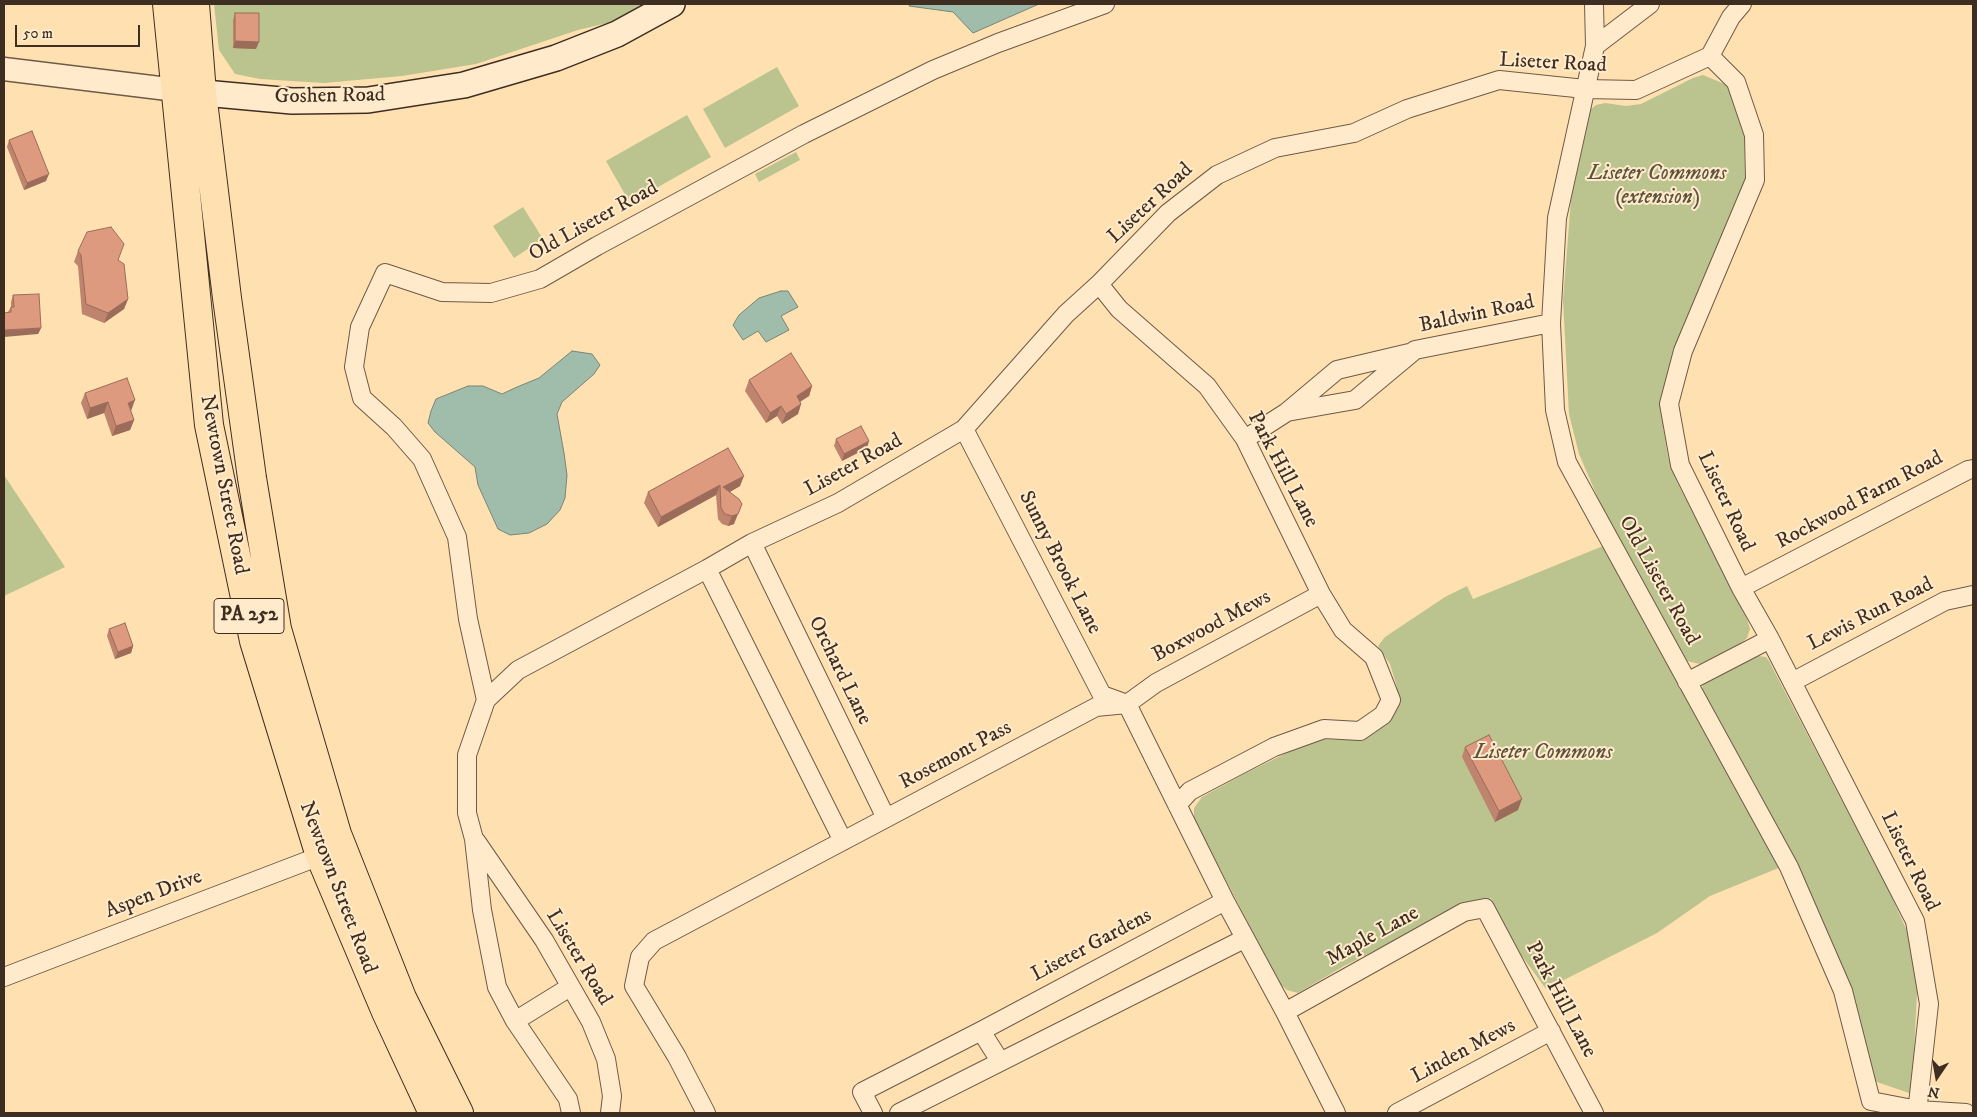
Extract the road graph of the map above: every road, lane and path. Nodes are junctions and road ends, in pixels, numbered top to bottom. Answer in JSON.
{"nodes":[{"id":1,"x":167,"y":4,"type":"edge"},
{"id":2,"x":196,"y":4,"type":"edge"},
{"id":3,"x":672,"y":4,"type":"edge"},
{"id":4,"x":1105,"y":4,"type":"edge"},
{"id":5,"x":1594,"y":4,"type":"edge"},
{"id":6,"x":1650,"y":4,"type":"edge"},
{"id":7,"x":1742,"y":4,"type":"edge"},
{"id":8,"x":1595,"y":46,"type":"junction"},
{"id":9,"x":1710,"y":56,"type":"junction"},
{"id":10,"x":4,"y":69,"type":"edge"},
{"id":11,"x":1585,"y":90,"type":"junction"},
{"id":12,"x":189,"y":91,"type":"junction"},
{"id":13,"x":1099,"y":284,"type":"junction"},
{"id":14,"x":1551,"y":323,"type":"junction"},
{"id":15,"x":1414,"y":351,"type":"junction"},
{"id":16,"x":1287,"y":412,"type":"junction"},
{"id":17,"x":964,"y":429,"type":"junction"},
{"id":18,"x":1245,"y":439,"type":"junction"},
{"id":19,"x":1973,"y":469,"type":"edge"},
{"id":20,"x":253,"y":486,"type":"junction"},
{"id":21,"x":222,"y":496,"type":"junction"},
{"id":22,"x":752,"y":543,"type":"junction"},
{"id":23,"x":707,"y":569,"type":"junction"},
{"id":24,"x":1741,"y":588,"type":"junction"},
{"id":25,"x":1321,"y":594,"type":"junction"},
{"id":26,"x":1973,"y":595,"type":"edge"},
{"id":27,"x":1770,"y":639,"type":"junction"},
{"id":28,"x":1687,"y":682,"type":"junction"},
{"id":29,"x":1792,"y":682,"type":"junction"},
{"id":30,"x":486,"y":700,"type":"junction"},
{"id":31,"x":1127,"y":704,"type":"junction"},
{"id":32,"x":1177,"y":804,"type":"junction"},
{"id":33,"x":886,"y":818,"type":"junction"},
{"id":34,"x":474,"y":838,"type":"junction"},
{"id":35,"x":843,"y":841,"type":"junction"},
{"id":36,"x":320,"y":856,"type":"junction"},
{"id":37,"x":1225,"y":901,"type":"junction"},
{"id":38,"x":1485,"y":908,"type":"joint"},
{"id":39,"x":1244,"y":939,"type":"junction"},
{"id":40,"x":4,"y":977,"type":"edge"},
{"id":41,"x":570,"y":987,"type":"junction"},
{"id":42,"x":1285,"y":1012,"type":"junction"},
{"id":43,"x":515,"y":1020,"type":"junction"},
{"id":44,"x":981,"y":1031,"type":"junction"},
{"id":45,"x":1551,"y":1031,"type":"junction"},
{"id":46,"x":1000,"y":1060,"type":"junction"},
{"id":47,"x":1918,"y":1112,"type":"edge"},
{"id":48,"x":434,"y":1113,"type":"edge"},
{"id":49,"x":459,"y":1113,"type":"edge"},
{"id":50,"x":571,"y":1113,"type":"edge"},
{"id":51,"x":610,"y":1113,"type":"edge"},
{"id":52,"x":706,"y":1113,"type":"edge"},
{"id":53,"x":873,"y":1113,"type":"edge"},
{"id":54,"x":898,"y":1113,"type":"edge"},
{"id":55,"x":1336,"y":1113,"type":"edge"},
{"id":56,"x":1397,"y":1113,"type":"edge"},
{"id":57,"x":1594,"y":1113,"type":"edge"},
{"id":58,"x":1966,"y":1113,"type":"edge"}],
"edges":[{"from":1,"to":12,"type":"main road","name":"Newtown Street Road","number":"PA 252"},
{"from":2,"to":12,"type":"main road","name":"Newtown Street Road","number":"PA 252"},
{"from":3,"to":12,"type":"main road","name":"Goshen Road"},
{"from":4,"to":30,"type":"street","name":"Old Liseter Road"},
{"from":5,"to":8,"type":"street","name":"Old Liseter Road"},
{"from":6,"to":8,"type":"street"},
{"from":7,"to":9,"type":"street"},
{"from":8,"to":11,"type":"street","name":"Old Liseter Road"},
{"from":9,"to":11,"type":"street","name":"Liseter Road"},
{"from":9,"to":24,"type":"street","name":"Liseter Road"},
{"from":10,"to":12,"type":"street","name":"Goshen Road"},
{"from":11,"to":13,"type":"street","name":"Liseter Road"},
{"from":11,"to":14,"type":"street","name":"Old Liseter Road"},
{"from":12,"to":20,"type":"main road","name":"Newtown Street Road","number":"PA 252"},
{"from":12,"to":21,"type":"main road","name":"Newtown Street Road","number":"PA 252"},
{"from":13,"to":17,"type":"street","name":"Liseter Road"},
{"from":13,"to":18,"type":"street","name":"Park Hill Lane"},
{"from":14,"to":15,"type":"street","name":"Baldwin Road"},
{"from":14,"to":28,"type":"street","name":"Old Liseter Road"},
{"from":15,"to":16,"type":"street","name":"Baldwin Road"},
{"from":15,"to":16,"type":"street","name":"Baldwin Road"},
{"from":16,"to":18,"type":"street","name":"Baldwin Road"},
{"from":17,"to":22,"type":"street","name":"Liseter Road"},
{"from":17,"to":31,"type":"street","name":"Sunny Brook Lane"},
{"from":18,"to":25,"type":"street","name":"Park Hill Lane"},
{"from":19,"to":24,"type":"street","name":"Rockwood Farm Road"},
{"from":20,"to":21,"type":"main road"},
{"from":20,"to":49,"type":"main road","name":"Newtown Street Road","number":"PA 252"},
{"from":21,"to":36,"type":"main road","name":"Newtown Street Road","number":"PA 252"},
{"from":22,"to":23,"type":"street","name":"Liseter Road"},
{"from":22,"to":33,"type":"street","name":"Orchard Lane"},
{"from":23,"to":30,"type":"street","name":"Liseter Road"},
{"from":23,"to":35,"type":"street"},
{"from":24,"to":27,"type":"street","name":"Liseter Road"},
{"from":25,"to":31,"type":"street","name":"Boxwood Mews"},
{"from":25,"to":32,"type":"street","name":"Park Hill Lane"},
{"from":26,"to":29,"type":"street","name":"Lewis Run Road"},
{"from":27,"to":28,"type":"street"},
{"from":27,"to":29,"type":"street","name":"Liseter Road"},
{"from":28,"to":47,"type":"street","name":"Old Liseter Road"},
{"from":29,"to":47,"type":"street","name":"Liseter Road"},
{"from":30,"to":34,"type":"street","name":"Liseter Road"},
{"from":31,"to":32,"type":"street"},
{"from":31,"to":33,"type":"street","name":"Rosemont Pass"},
{"from":32,"to":37,"type":"street"},
{"from":33,"to":35,"type":"street","name":"Rosemont Pass"},
{"from":34,"to":41,"type":"street","name":"Liseter Road"},
{"from":34,"to":43,"type":"street","name":"Liseter Road"},
{"from":35,"to":52,"type":"street","name":"Rosemont Pass"},
{"from":36,"to":40,"type":"street","name":"Aspen Drive"},
{"from":36,"to":48,"type":"main road","name":"Newtown Street Road","number":"PA 252"},
{"from":37,"to":39,"type":"street"},
{"from":37,"to":44,"type":"street","name":"Liseter Gardens"},
{"from":38,"to":42,"type":"street","name":"Maple Lane"},
{"from":38,"to":45,"type":"street","name":"Park Hill Lane"},
{"from":39,"to":42,"type":"street"},
{"from":39,"to":46,"type":"street"},
{"from":41,"to":43,"type":"street"},
{"from":41,"to":51,"type":"street","name":"Liseter Road"},
{"from":42,"to":55,"type":"street"},
{"from":43,"to":50,"type":"street","name":"Liseter Road"},
{"from":44,"to":46,"type":"street"},
{"from":44,"to":53,"type":"street","name":"Liseter Gardens"},
{"from":45,"to":56,"type":"street","name":"Linden Mews"},
{"from":45,"to":57,"type":"street","name":"Park Hill Lane"},
{"from":46,"to":54,"type":"street"},
{"from":47,"to":58,"type":"street"}]}
